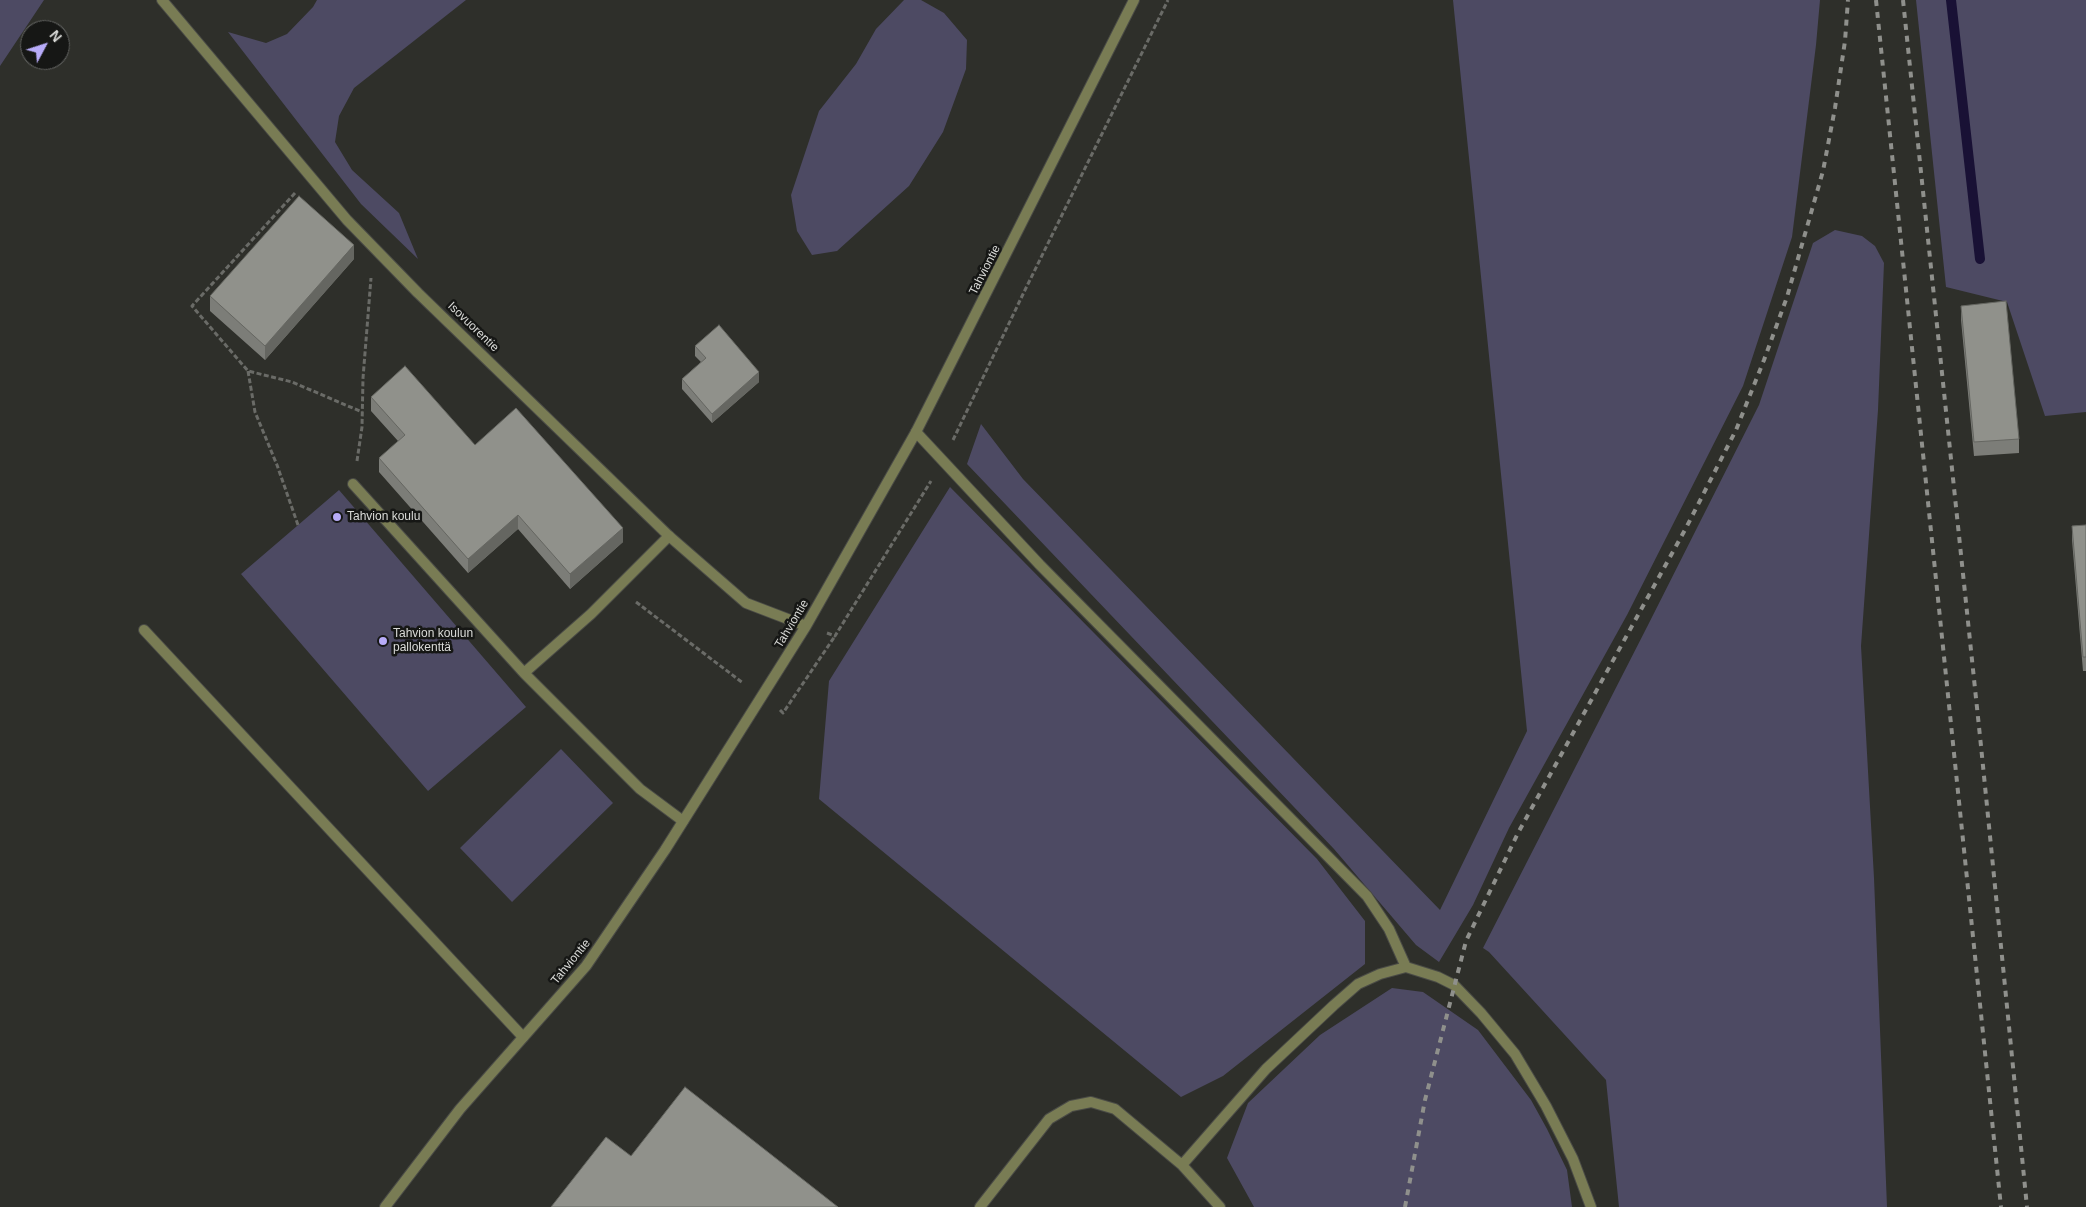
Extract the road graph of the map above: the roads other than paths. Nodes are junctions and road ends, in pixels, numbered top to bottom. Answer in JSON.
{"nodes":[{"id":1,"x":162,"y":0,"type":"edge"},
{"id":2,"x":1134,"y":0,"type":"edge"},
{"id":3,"x":916,"y":432,"type":"junction"},
{"id":4,"x":353,"y":484,"type":"road end"},
{"id":5,"x":669,"y":536,"type":"junction"},
{"id":6,"x":806,"y":626,"type":"junction"},
{"id":7,"x":144,"y":630,"type":"dead end"},
{"id":8,"x":524,"y":673,"type":"junction"},
{"id":9,"x":683,"y":821,"type":"junction"},
{"id":10,"x":1406,"y":967,"type":"junction"},
{"id":11,"x":524,"y":1037,"type":"junction"},
{"id":12,"x":1182,"y":1165,"type":"junction"},
{"id":13,"x":385,"y":1207,"type":"edge"},
{"id":14,"x":980,"y":1207,"type":"edge"},
{"id":15,"x":1220,"y":1207,"type":"edge"},
{"id":16,"x":1591,"y":1207,"type":"edge"}],
"edges":[{"from":1,"to":5,"type":"street","name":"Isovuorentie"},
{"from":2,"to":3,"type":"street","name":"Tahviontie"},
{"from":3,"to":6,"type":"street","name":"Tahviontie"},
{"from":3,"to":10,"type":"street"},
{"from":4,"to":8,"type":"street"},
{"from":5,"to":6,"type":"street","name":"Isovuorentie"},
{"from":5,"to":8,"type":"street"},
{"from":6,"to":9,"type":"street","name":"Tahviontie"},
{"from":7,"to":11,"type":"street"},
{"from":8,"to":9,"type":"street"},
{"from":9,"to":11,"type":"street","name":"Tahviontie"},
{"from":10,"to":12,"type":"street"},
{"from":10,"to":16,"type":"street"},
{"from":11,"to":13,"type":"street","name":"Tahviontie"},
{"from":12,"to":14,"type":"street"},
{"from":12,"to":15,"type":"street"}]}
